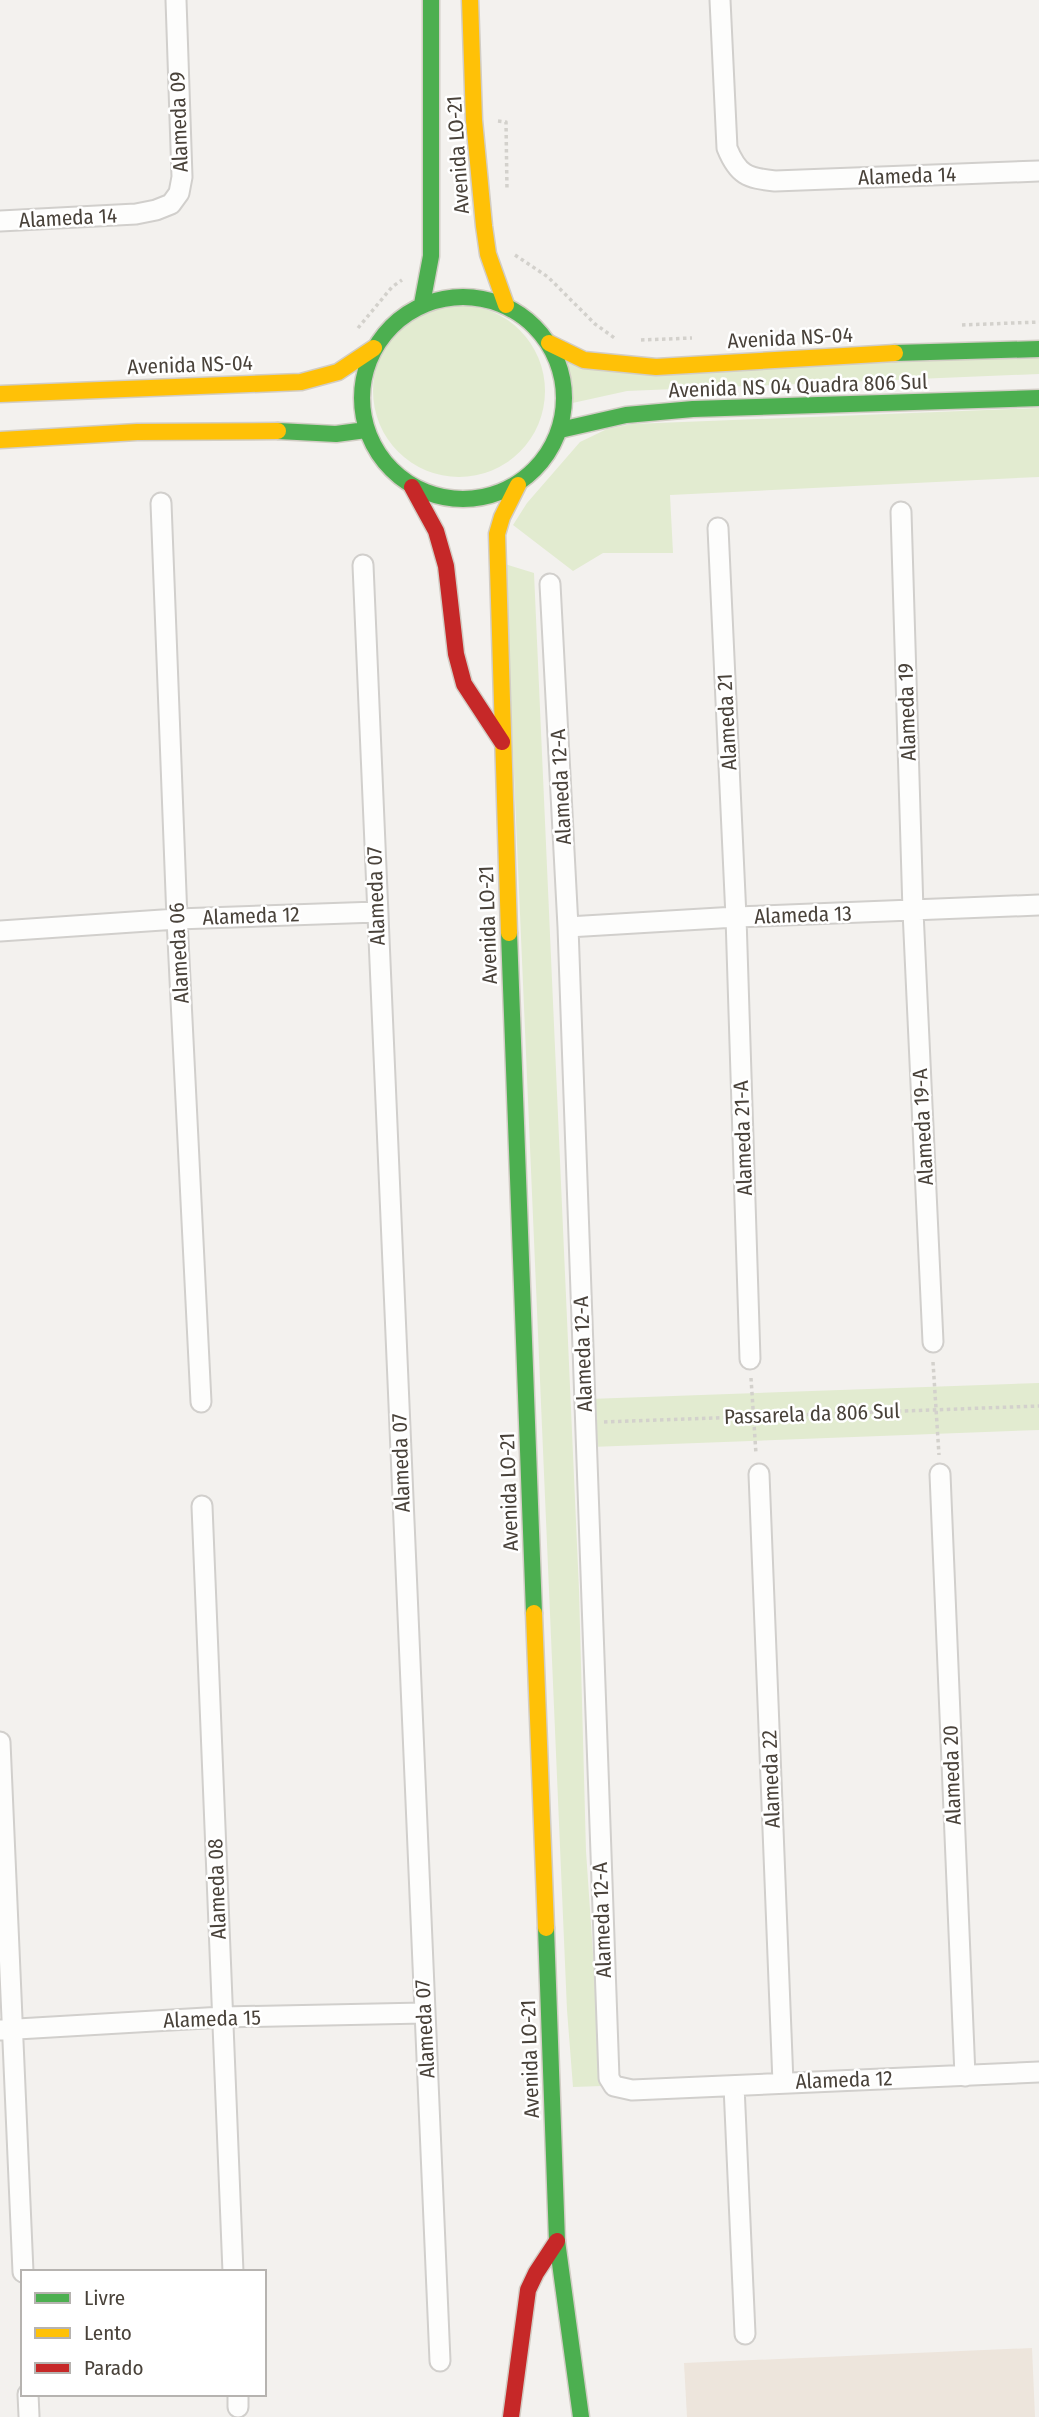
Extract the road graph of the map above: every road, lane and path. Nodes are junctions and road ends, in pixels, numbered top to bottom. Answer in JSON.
{"nodes":[{"id":1,"x":176,"y":0,"type":"edge"},
{"id":2,"x":431,"y":0,"type":"edge"},
{"id":3,"x":470,"y":0,"type":"edge"},
{"id":4,"x":720,"y":0,"type":"edge"},
{"id":5,"x":1039,"y":171,"type":"edge"},
{"id":6,"x":136,"y":214,"type":"joint"},
{"id":7,"x":0,"y":221,"type":"edge"},
{"id":8,"x":422,"y":304,"type":"junction"},
{"id":9,"x":506,"y":305,"type":"junction"},
{"id":10,"x":549,"y":342,"type":"junction"},
{"id":11,"x":374,"y":348,"type":"junction"},
{"id":12,"x":1039,"y":349,"type":"edge"},
{"id":13,"x":0,"y":394,"type":"edge"},
{"id":14,"x":1039,"y":397,"type":"edge"},
{"id":15,"x":366,"y":430,"type":"junction"},
{"id":16,"x":560,"y":430,"type":"junction"},
{"id":17,"x":0,"y":440,"type":"edge"},
{"id":18,"x":517,"y":485,"type":"junction"},
{"id":19,"x":412,"y":487,"type":"junction"},
{"id":20,"x":161,"y":503,"type":"dead end"},
{"id":21,"x":901,"y":512,"type":"dead end"},
{"id":22,"x":718,"y":528,"type":"dead end"},
{"id":23,"x":363,"y":565,"type":"dead end"},
{"id":24,"x":550,"y":584,"type":"dead end"},
{"id":25,"x":502,"y":742,"type":"junction"},
{"id":26,"x":1039,"y":905,"type":"edge"},
{"id":27,"x":913,"y":911,"type":"junction"},
{"id":28,"x":377,"y":912,"type":"junction"},
{"id":29,"x":736,"y":917,"type":"junction"},
{"id":30,"x":177,"y":919,"type":"junction"},
{"id":31,"x":568,"y":927,"type":"junction"},
{"id":32,"x":0,"y":931,"type":"edge"},
{"id":33,"x":933,"y":1342,"type":"joint"},
{"id":34,"x":750,"y":1359,"type":"joint"},
{"id":35,"x":201,"y":1402,"type":"dead end"},
{"id":36,"x":1039,"y":1406,"type":"edge"},
{"id":37,"x":935,"y":1410,"type":"junction"},
{"id":38,"x":752,"y":1416,"type":"junction"},
{"id":39,"x":585,"y":1422,"type":"junction"},
{"id":40,"x":759,"y":1474,"type":"joint"},
{"id":41,"x":940,"y":1474,"type":"joint"},
{"id":42,"x":202,"y":1506,"type":"dead end"},
{"id":43,"x":0,"y":1742,"type":"edge"},
{"id":44,"x":424,"y":2013,"type":"junction"},
{"id":45,"x":223,"y":2017,"type":"junction"},
{"id":46,"x":7,"y":2030,"type":"edge"},
{"id":47,"x":1039,"y":2073,"type":"edge"},
{"id":48,"x":965,"y":2076,"type":"junction"},
{"id":49,"x":783,"y":2083,"type":"junction"},
{"id":50,"x":734,"y":2086,"type":"junction"},
{"id":51,"x":649,"y":2089,"type":"joint"},
{"id":52,"x":557,"y":2241,"type":"junction"},
{"id":53,"x":23,"y":2270,"type":"edge"},
{"id":54,"x":233,"y":2270,"type":"edge"},
{"id":55,"x":745,"y":2334,"type":"dead end"},
{"id":56,"x":440,"y":2361,"type":"dead end"},
{"id":57,"x":28,"y":2396,"type":"edge"},
{"id":58,"x":29,"y":2416,"type":"edge"},
{"id":59,"x":511,"y":2417,"type":"edge"},
{"id":60,"x":580,"y":2417,"type":"edge"}],
"edges":[{"from":1,"to":6,"type":"street","name":"Alameda 09"},
{"from":2,"to":8,"type":"street","name":"Avenida LO-21"},
{"from":3,"to":9,"type":"street","name":"Avenida LO-21"},
{"from":4,"to":5,"type":"street","name":"Alameda 14"},
{"from":6,"to":7,"type":"street","name":"Alameda 14"},
{"from":8,"to":9,"type":"street"},
{"from":8,"to":11,"type":"street"},
{"from":9,"to":10,"type":"street"},
{"from":10,"to":12,"type":"street","name":"Avenida NS-04"},
{"from":10,"to":16,"type":"street"},
{"from":11,"to":13,"type":"street","name":"Avenida NS-04"},
{"from":11,"to":15,"type":"street"},
{"from":14,"to":16,"type":"street","name":"Avenida NS 04 Quadra 806 Sul"},
{"from":15,"to":17,"type":"street"},
{"from":15,"to":19,"type":"street"},
{"from":16,"to":18,"type":"street"},
{"from":18,"to":19,"type":"street"},
{"from":18,"to":25,"type":"street","name":"Avenida LO-21"},
{"from":19,"to":25,"type":"street"},
{"from":20,"to":30,"type":"street","name":"Alameda 06"},
{"from":21,"to":27,"type":"street","name":"Alameda 19"},
{"from":22,"to":29,"type":"street","name":"Alameda 21"},
{"from":23,"to":28,"type":"street","name":"Alameda 07"},
{"from":24,"to":31,"type":"street","name":"Alameda 12-A"},
{"from":25,"to":52,"type":"street","name":"Avenida LO-21"},
{"from":26,"to":27,"type":"street","name":"Alameda 13"},
{"from":27,"to":29,"type":"street","name":"Alameda 13"},
{"from":27,"to":33,"type":"street","name":"Alameda 19-A"},
{"from":28,"to":30,"type":"street","name":"Alameda 12"},
{"from":28,"to":44,"type":"street","name":"Alameda 07"},
{"from":29,"to":31,"type":"street","name":"Alameda 13"},
{"from":29,"to":34,"type":"street","name":"Alameda 21-A"},
{"from":30,"to":32,"type":"street","name":"Alameda 12"},
{"from":30,"to":35,"type":"street","name":"Alameda 06"},
{"from":31,"to":39,"type":"street","name":"Alameda 12-A"},
{"from":33,"to":37,"type":"path"},
{"from":34,"to":38,"type":"path"},
{"from":36,"to":37,"type":"path","name":"Passarela da 806 Sul"},
{"from":37,"to":38,"type":"path","name":"Passarela da 806 Sul"},
{"from":37,"to":41,"type":"path"},
{"from":38,"to":39,"type":"path","name":"Passarela da 806 Sul"},
{"from":38,"to":40,"type":"path"},
{"from":39,"to":51,"type":"street","name":"Alameda 12-A"},
{"from":40,"to":49,"type":"street","name":"Alameda 22"},
{"from":41,"to":48,"type":"street","name":"Alameda 20"},
{"from":42,"to":45,"type":"street","name":"Alameda 08"},
{"from":43,"to":46,"type":"street"},
{"from":44,"to":45,"type":"street","name":"Alameda 15"},
{"from":44,"to":56,"type":"street","name":"Alameda 07"},
{"from":45,"to":46,"type":"street","name":"Alameda 15"},
{"from":45,"to":54,"type":"street","name":"Alameda 08"},
{"from":46,"to":53,"type":"street"},
{"from":47,"to":48,"type":"street","name":"Alameda 12"},
{"from":48,"to":49,"type":"street","name":"Alameda 12"},
{"from":49,"to":50,"type":"street","name":"Alameda 12"},
{"from":50,"to":51,"type":"street","name":"Alameda 12"},
{"from":50,"to":55,"type":"street"},
{"from":52,"to":59,"type":"street"},
{"from":52,"to":60,"type":"street","name":"Avenida LO-21"},
{"from":57,"to":58,"type":"street"}]}
